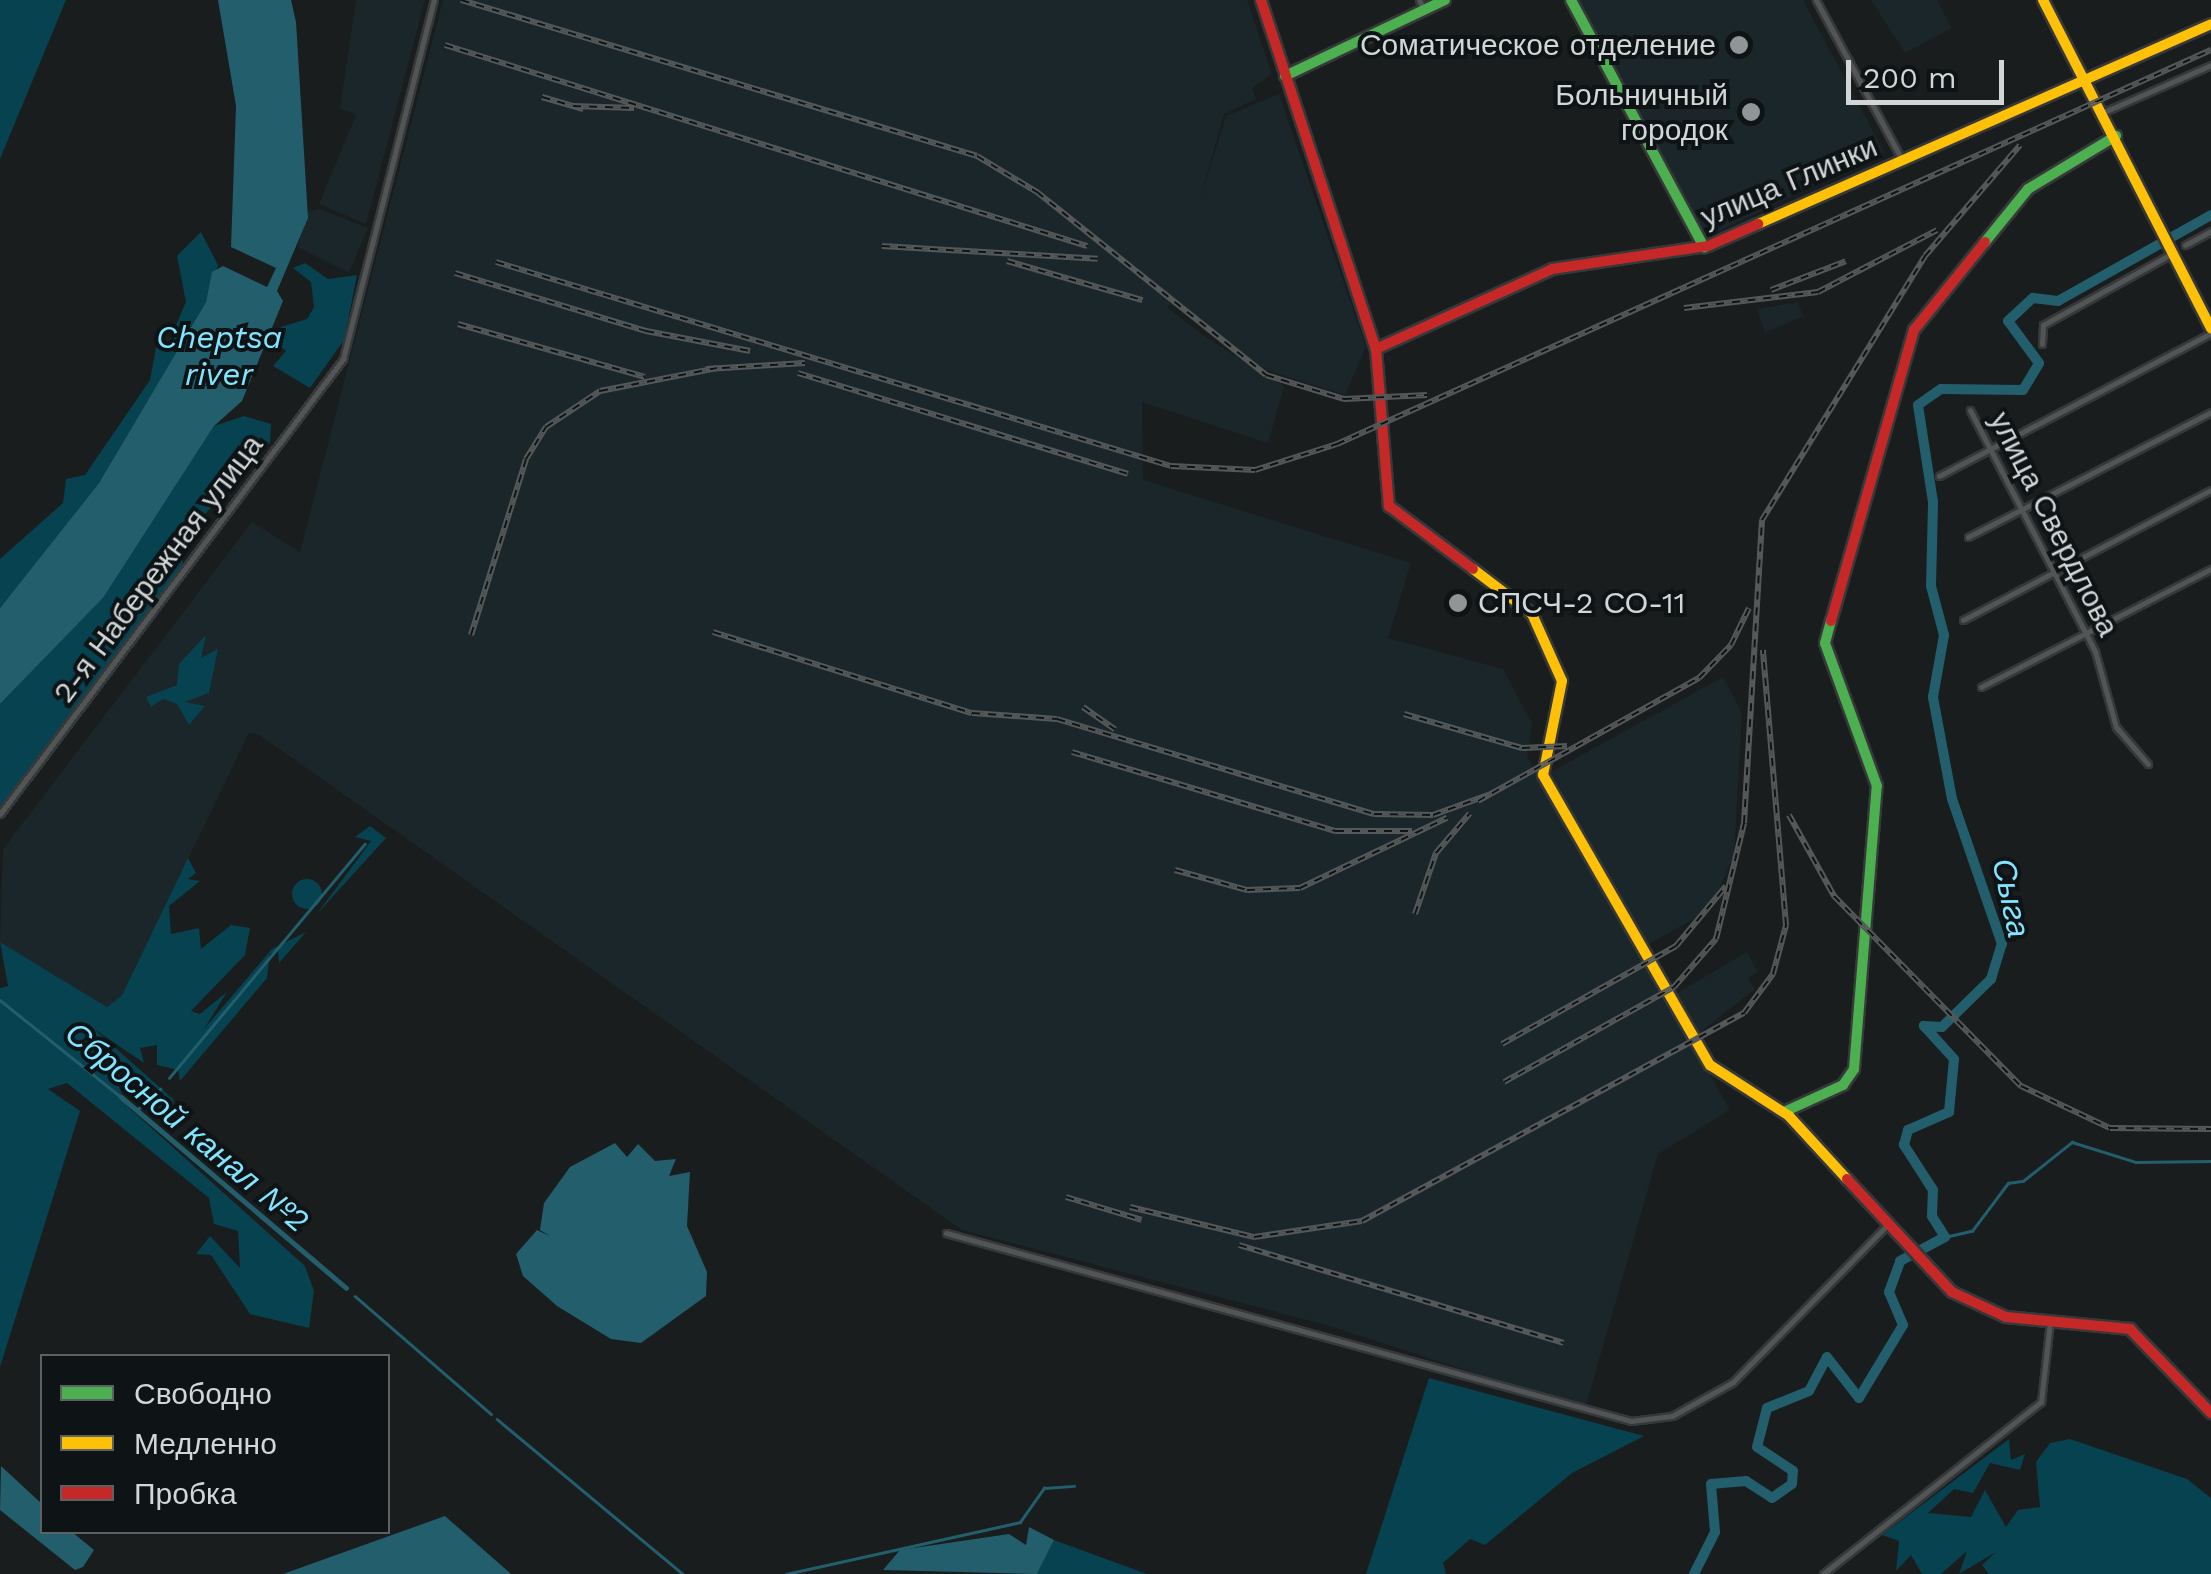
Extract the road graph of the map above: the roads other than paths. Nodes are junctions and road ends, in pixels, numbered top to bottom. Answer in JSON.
{"nodes":[{"id":1,"x":434,"y":0,"type":"edge"},
{"id":2,"x":1261,"y":0,"type":"edge"},
{"id":3,"x":1445,"y":0,"type":"edge"},
{"id":4,"x":1571,"y":0,"type":"edge"},
{"id":5,"x":1816,"y":0,"type":"edge"},
{"id":6,"x":2043,"y":0,"type":"edge"},
{"id":7,"x":1422,"y":5,"type":"edge"},
{"id":8,"x":2211,"y":24,"type":"edge"},
{"id":9,"x":2211,"y":65,"type":"edge"},
{"id":10,"x":1284,"y":76,"type":"junction"},
{"id":11,"x":2086,"y":80,"type":"junction"},
{"id":12,"x":2104,"y":112,"type":"junction"},
{"id":13,"x":2116,"y":136,"type":"junction"},
{"id":14,"x":1902,"y":161,"type":"junction"},
{"id":15,"x":2211,"y":231,"type":"edge"},
{"id":16,"x":2185,"y":246,"type":"dead end"},
{"id":17,"x":1704,"y":247,"type":"junction"},
{"id":18,"x":2171,"y":254,"type":"junction"},
{"id":19,"x":2211,"y":330,"type":"edge"},
{"id":20,"x":2042,"y":344,"type":"dead end"},
{"id":21,"x":1376,"y":349,"type":"junction"},
{"id":22,"x":1970,"y":410,"type":"dead end"},
{"id":23,"x":2211,"y":412,"type":"edge"},
{"id":24,"x":1990,"y":449,"type":"junction"},
{"id":25,"x":1939,"y":476,"type":"dead end"},
{"id":26,"x":2211,"y":490,"type":"edge"},
{"id":27,"x":2021,"y":509,"type":"junction"},
{"id":28,"x":1968,"y":537,"type":"dead end"},
{"id":29,"x":2211,"y":569,"type":"edge"},
{"id":30,"x":2054,"y":572,"type":"junction"},
{"id":31,"x":1963,"y":620,"type":"dead end"},
{"id":32,"x":2086,"y":632,"type":"junction"},
{"id":33,"x":1981,"y":686,"type":"dead end"},
{"id":34,"x":2148,"y":764,"type":"dead end"},
{"id":35,"x":0,"y":814,"type":"edge"},
{"id":36,"x":1784,"y":1112,"type":"junction"},
{"id":37,"x":1888,"y":1224,"type":"junction"},
{"id":38,"x":946,"y":1233,"type":"dead end"},
{"id":39,"x":2050,"y":1319,"type":"junction"},
{"id":40,"x":2211,"y":1413,"type":"edge"},
{"id":41,"x":1823,"y":1574,"type":"edge"}],
"edges":[{"from":1,"to":35,"type":"street","name":"2-я Набережная улица"},
{"from":2,"to":10,"type":"street"},
{"from":3,"to":7,"type":"street"},
{"from":4,"to":17,"type":"street"},
{"from":5,"to":14,"type":"street"},
{"from":6,"to":11,"type":"street"},
{"from":7,"to":10,"type":"street"},
{"from":8,"to":11,"type":"street","name":"улица Глинки"},
{"from":9,"to":12,"type":"street"},
{"from":10,"to":21,"type":"street"},
{"from":11,"to":12,"type":"street"},
{"from":11,"to":14,"type":"street","name":"улица Глинки"},
{"from":12,"to":13,"type":"street"},
{"from":13,"to":18,"type":"street"},
{"from":13,"to":36,"type":"street"},
{"from":14,"to":17,"type":"street","name":"улица Глинки"},
{"from":15,"to":16,"type":"street"},
{"from":17,"to":21,"type":"street","name":"улица Глинки"},
{"from":18,"to":19,"type":"street"},
{"from":18,"to":20,"type":"street"},
{"from":19,"to":24,"type":"street"},
{"from":21,"to":36,"type":"street"},
{"from":22,"to":24,"type":"street","name":"улица Свердлова"},
{"from":23,"to":27,"type":"street"},
{"from":24,"to":25,"type":"street"},
{"from":24,"to":27,"type":"street","name":"улица Свердлова"},
{"from":26,"to":30,"type":"street"},
{"from":27,"to":28,"type":"street"},
{"from":27,"to":30,"type":"street","name":"улица Свердлова"},
{"from":29,"to":32,"type":"street"},
{"from":30,"to":31,"type":"street"},
{"from":30,"to":32,"type":"street","name":"улица Свердлова"},
{"from":32,"to":33,"type":"street"},
{"from":32,"to":34,"type":"street","name":"улица Свердлова"},
{"from":36,"to":37,"type":"street"},
{"from":37,"to":38,"type":"street"},
{"from":37,"to":39,"type":"street"},
{"from":39,"to":40,"type":"street"},
{"from":39,"to":41,"type":"street"}]}
